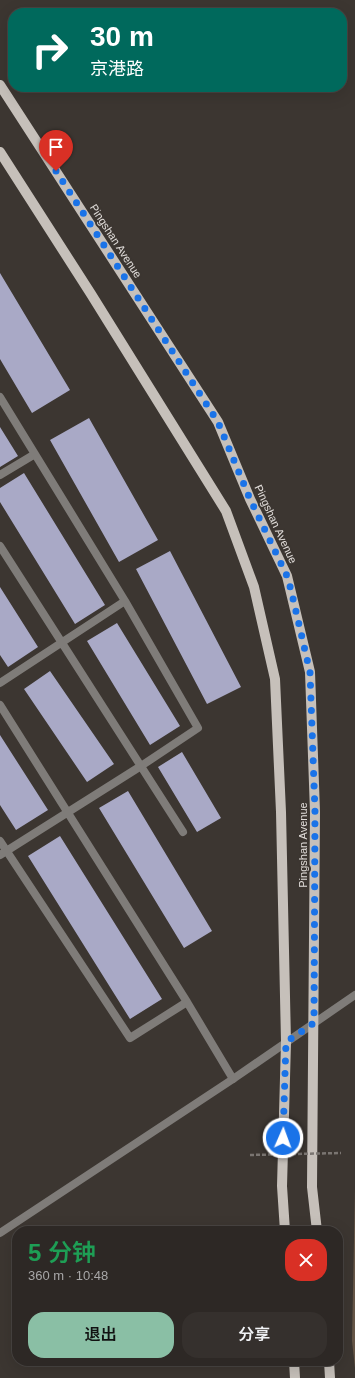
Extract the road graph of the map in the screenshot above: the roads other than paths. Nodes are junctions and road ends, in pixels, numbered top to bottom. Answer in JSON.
{"nodes":[{"id":1,"x":0,"y":85,"type":"edge"},
{"id":2,"x":0,"y":152,"type":"edge"},
{"id":3,"x":0,"y":397,"type":"edge"},
{"id":4,"x":35,"y":454,"type":"junction"},
{"id":5,"x":0,"y":475,"type":"edge"},
{"id":6,"x":0,"y":546,"type":"edge"},
{"id":7,"x":125,"y":601,"type":"junction"},
{"id":8,"x":62,"y":643,"type":"junction"},
{"id":9,"x":0,"y":683,"type":"edge"},
{"id":10,"x":0,"y":705,"type":"edge"},
{"id":11,"x":141,"y":766,"type":"junction"},
{"id":12,"x":67,"y":812,"type":"junction"},
{"id":13,"x":183,"y":832,"type":"dead end"},
{"id":14,"x":0,"y":841,"type":"edge"},
{"id":15,"x":3,"y":853,"type":"edge"},
{"id":16,"x":355,"y":995,"type":"edge"},
{"id":17,"x":187,"y":1002,"type":"junction"},
{"id":18,"x":314,"y":1023,"type":"junction"},
{"id":19,"x":286,"y":1042,"type":"junction"},
{"id":20,"x":233,"y":1079,"type":"junction"},
{"id":21,"x":285,"y":1226,"type":"edge"},
{"id":22,"x":316,"y":1226,"type":"edge"},
{"id":23,"x":0,"y":1233,"type":"edge"},
{"id":24,"x":294,"y":1366,"type":"edge"},
{"id":25,"x":329,"y":1366,"type":"edge"},
{"id":26,"x":295,"y":1378,"type":"edge"},
{"id":27,"x":330,"y":1378,"type":"edge"}],
"edges":[{"from":1,"to":18,"type":"main road","name":"Pingshan Avenue"},
{"from":2,"to":19,"type":"main road","name":"Pingshan Avenue"},
{"from":3,"to":4,"type":"street"},
{"from":4,"to":5,"type":"street"},
{"from":4,"to":7,"type":"street"},
{"from":6,"to":8,"type":"street"},
{"from":7,"to":8,"type":"street"},
{"from":7,"to":11,"type":"street"},
{"from":8,"to":9,"type":"street"},
{"from":8,"to":11,"type":"street"},
{"from":10,"to":12,"type":"street"},
{"from":11,"to":12,"type":"street"},
{"from":11,"to":13,"type":"street"},
{"from":12,"to":15,"type":"street"},
{"from":12,"to":17,"type":"street"},
{"from":14,"to":15,"type":"street"},
{"from":15,"to":17,"type":"street"},
{"from":16,"to":18,"type":"street"},
{"from":17,"to":20,"type":"street"},
{"from":18,"to":19,"type":"street"},
{"from":18,"to":22,"type":"main road","name":"Pingshan Avenue"},
{"from":19,"to":20,"type":"street"},
{"from":19,"to":21,"type":"main road","name":"Pingshan Avenue"},
{"from":20,"to":23,"type":"street"},
{"from":24,"to":26,"type":"main road"},
{"from":25,"to":27,"type":"main road"}]}
